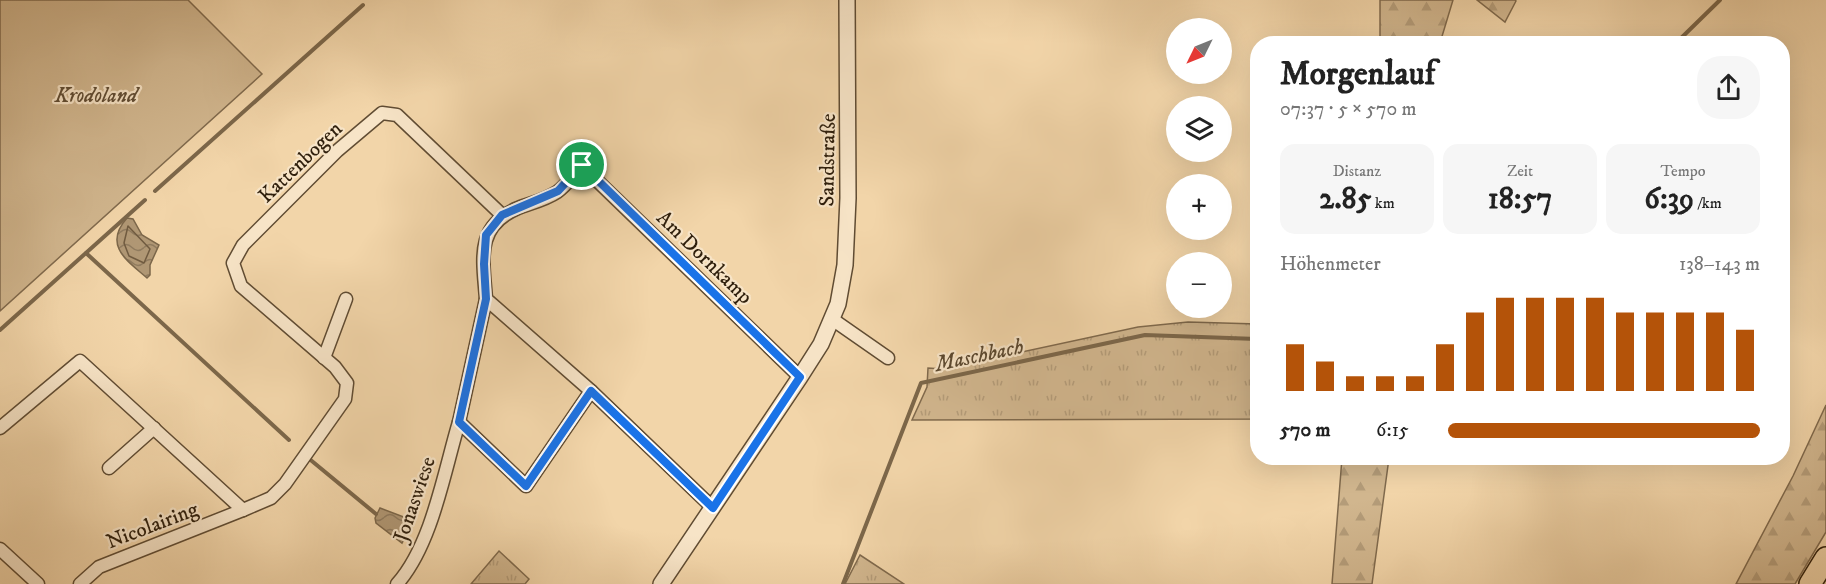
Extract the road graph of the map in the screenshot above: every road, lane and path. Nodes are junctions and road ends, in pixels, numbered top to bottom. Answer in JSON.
{"nodes":[{"id":1,"x":847,"y":0,"type":"edge"},
{"id":2,"x":502,"y":215,"type":"junction"},
{"id":3,"x":346,"y":299,"type":"dead end"},
{"id":4,"x":486,"y":299,"type":"junction"},
{"id":5,"x":832,"y":319,"type":"junction"},
{"id":6,"x":324,"y":358,"type":"junction"},
{"id":7,"x":888,"y":358,"type":"dead end"},
{"id":8,"x":800,"y":377,"type":"junction"},
{"id":9,"x":591,"y":391,"type":"junction"},
{"id":10,"x":459,"y":422,"type":"junction"},
{"id":11,"x":0,"y":428,"type":"edge"},
{"id":12,"x":154,"y":428,"type":"junction"},
{"id":13,"x":300,"y":462,"type":"joint"},
{"id":14,"x":109,"y":468,"type":"dead end"},
{"id":15,"x":713,"y":508,"type":"junction"},
{"id":16,"x":243,"y":510,"type":"junction"},
{"id":17,"x":0,"y":549,"type":"edge"},
{"id":18,"x":1826,"y":558,"type":"edge"},
{"id":19,"x":38,"y":584,"type":"edge"},
{"id":20,"x":80,"y":584,"type":"edge"},
{"id":21,"x":397,"y":584,"type":"edge"},
{"id":22,"x":661,"y":584,"type":"edge"},
{"id":23,"x":1810,"y":584,"type":"edge"}],
"edges":[{"from":1,"to":5,"type":"street","name":"Sandstraße"},
{"from":2,"to":4,"type":"street","name":"Jonaswiese"},
{"from":2,"to":6,"type":"street","name":"Kattenbogen"},
{"from":2,"to":8,"type":"street","name":"Am Dornkamp"},
{"from":3,"to":6,"type":"street"},
{"from":4,"to":9,"type":"street"},
{"from":4,"to":10,"type":"street","name":"Jonaswiese"},
{"from":5,"to":7,"type":"street"},
{"from":5,"to":8,"type":"street","name":"Sandstraße"},
{"from":6,"to":13,"type":"street","name":"Kattenbogen"},
{"from":8,"to":15,"type":"street","name":"Sandstraße"},
{"from":9,"to":10,"type":"street"},
{"from":9,"to":15,"type":"street"},
{"from":10,"to":21,"type":"street","name":"Jonaswiese"},
{"from":11,"to":12,"type":"street","name":"Nicolairing"},
{"from":12,"to":14,"type":"street"},
{"from":12,"to":16,"type":"street","name":"Nicolairing"},
{"from":13,"to":16,"type":"street","name":"Nicolairing"},
{"from":15,"to":22,"type":"street","name":"Sandstraße"},
{"from":16,"to":20,"type":"street","name":"Nicolairing"},
{"from":17,"to":19,"type":"street"},
{"from":18,"to":23,"type":"highway"}]}
